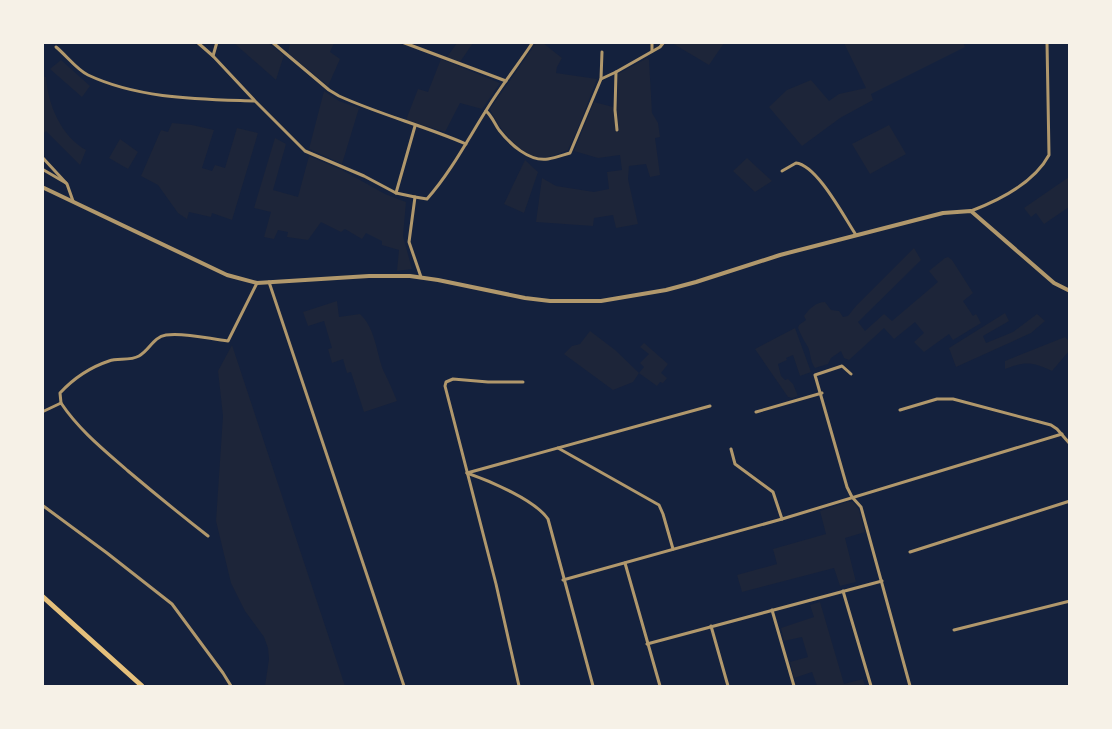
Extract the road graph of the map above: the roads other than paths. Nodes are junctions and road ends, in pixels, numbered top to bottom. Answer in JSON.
{"nodes":[{"id":1,"x":197,"y":42,"type":"edge"},
{"id":2,"x":217,"y":42,"type":"edge"},
{"id":3,"x":272,"y":42,"type":"edge"},
{"id":4,"x":402,"y":42,"type":"edge"},
{"id":5,"x":533,"y":42,"type":"edge"},
{"id":6,"x":652,"y":42,"type":"edge"},
{"id":7,"x":664,"y":42,"type":"edge"},
{"id":8,"x":1047,"y":42,"type":"edge"},
{"id":9,"x":56,"y":47,"type":"dead end"},
{"id":10,"x":602,"y":52,"type":"dead end"},
{"id":11,"x":652,"y":52,"type":"junction"},
{"id":12,"x":213,"y":56,"type":"junction"},
{"id":13,"x":616,"y":72,"type":"junction"},
{"id":14,"x":601,"y":78,"type":"junction"},
{"id":15,"x":506,"y":81,"type":"junction"},
{"id":16,"x":255,"y":101,"type":"junction"},
{"id":17,"x":486,"y":111,"type":"junction"},
{"id":18,"x":416,"y":126,"type":"junction"},
{"id":19,"x":617,"y":130,"type":"dead end"},
{"id":20,"x":466,"y":144,"type":"junction"},
{"id":21,"x":42,"y":157,"type":"edge"},
{"id":22,"x":42,"y":169,"type":"edge"},
{"id":23,"x":782,"y":171,"type":"dead end"},
{"id":24,"x":67,"y":184,"type":"junction"},
{"id":25,"x":42,"y":187,"type":"edge"},
{"id":26,"x":396,"y":193,"type":"junction"},
{"id":27,"x":414,"y":197,"type":"junction"},
{"id":28,"x":73,"y":201,"type":"junction"},
{"id":29,"x":971,"y":211,"type":"junction"},
{"id":30,"x":856,"y":236,"type":"junction"},
{"id":31,"x":421,"y":277,"type":"junction"},
{"id":32,"x":269,"y":282,"type":"junction"},
{"id":33,"x":257,"y":283,"type":"junction"},
{"id":34,"x":1070,"y":291,"type":"edge"},
{"id":35,"x":851,"y":374,"type":"dead end"},
{"id":36,"x":523,"y":382,"type":"dead end"},
{"id":37,"x":822,"y":393,"type":"junction"},
{"id":38,"x":61,"y":403,"type":"junction"},
{"id":39,"x":710,"y":406,"type":"dead end"},
{"id":40,"x":900,"y":410,"type":"dead end"},
{"id":41,"x":42,"y":412,"type":"edge"},
{"id":42,"x":756,"y":412,"type":"dead end"},
{"id":43,"x":1062,"y":434,"type":"junction"},
{"id":44,"x":1070,"y":444,"type":"edge"},
{"id":45,"x":558,"y":448,"type":"junction"},
{"id":46,"x":731,"y":448,"type":"dead end"},
{"id":47,"x":467,"y":473,"type":"junction"},
{"id":48,"x":852,"y":497,"type":"junction"},
{"id":49,"x":1070,"y":501,"type":"edge"},
{"id":50,"x":42,"y":505,"type":"edge"},
{"id":51,"x":782,"y":519,"type":"junction"},
{"id":52,"x":208,"y":536,"type":"dead end"},
{"id":53,"x":673,"y":549,"type":"junction"},
{"id":54,"x":910,"y":552,"type":"dead end"},
{"id":55,"x":625,"y":563,"type":"junction"},
{"id":56,"x":563,"y":580,"type":"junction"},
{"id":57,"x":882,"y":580,"type":"junction"},
{"id":58,"x":844,"y":591,"type":"junction"},
{"id":59,"x":42,"y":596,"type":"edge"},
{"id":60,"x":1070,"y":601,"type":"edge"},
{"id":61,"x":772,"y":610,"type":"junction"},
{"id":62,"x":711,"y":626,"type":"junction"},
{"id":63,"x":954,"y":630,"type":"dead end"},
{"id":64,"x":647,"y":644,"type":"junction"},
{"id":65,"x":142,"y":686,"type":"edge"},
{"id":66,"x":231,"y":686,"type":"edge"},
{"id":67,"x":404,"y":686,"type":"edge"},
{"id":68,"x":519,"y":686,"type":"edge"},
{"id":69,"x":593,"y":686,"type":"edge"},
{"id":70,"x":660,"y":686,"type":"edge"},
{"id":71,"x":728,"y":686,"type":"edge"},
{"id":72,"x":794,"y":686,"type":"edge"},
{"id":73,"x":871,"y":686,"type":"edge"},
{"id":74,"x":910,"y":686,"type":"edge"}],
"edges":[{"from":1,"to":12,"type":"street"},
{"from":2,"to":12,"type":"street"},
{"from":3,"to":18,"type":"street"},
{"from":4,"to":15,"type":"street"},
{"from":5,"to":15,"type":"street"},
{"from":6,"to":11,"type":"street"},
{"from":7,"to":11,"type":"street"},
{"from":8,"to":29,"type":"street"},
{"from":9,"to":16,"type":"street"},
{"from":10,"to":14,"type":"street"},
{"from":11,"to":13,"type":"street"},
{"from":12,"to":16,"type":"street"},
{"from":13,"to":14,"type":"street"},
{"from":13,"to":19,"type":"street"},
{"from":14,"to":17,"type":"street"},
{"from":15,"to":17,"type":"street"},
{"from":16,"to":26,"type":"street"},
{"from":17,"to":20,"type":"street"},
{"from":18,"to":20,"type":"street"},
{"from":18,"to":26,"type":"street"},
{"from":20,"to":27,"type":"street"},
{"from":21,"to":24,"type":"street"},
{"from":22,"to":24,"type":"street"},
{"from":23,"to":30,"type":"street"},
{"from":24,"to":28,"type":"street"},
{"from":25,"to":28,"type":"street"},
{"from":26,"to":27,"type":"street"},
{"from":27,"to":31,"type":"street"},
{"from":28,"to":33,"type":"street"},
{"from":29,"to":30,"type":"street"},
{"from":29,"to":34,"type":"street"},
{"from":30,"to":31,"type":"street"},
{"from":31,"to":32,"type":"street"},
{"from":32,"to":33,"type":"street"},
{"from":32,"to":67,"type":"street"},
{"from":33,"to":38,"type":"street"},
{"from":35,"to":37,"type":"street"},
{"from":36,"to":47,"type":"street"},
{"from":37,"to":42,"type":"street"},
{"from":37,"to":48,"type":"street"},
{"from":38,"to":41,"type":"street"},
{"from":38,"to":52,"type":"street"},
{"from":39,"to":45,"type":"street"},
{"from":40,"to":43,"type":"street"},
{"from":43,"to":44,"type":"street"},
{"from":43,"to":48,"type":"street"},
{"from":45,"to":47,"type":"street"},
{"from":45,"to":53,"type":"street"},
{"from":46,"to":51,"type":"street"},
{"from":47,"to":56,"type":"street"},
{"from":47,"to":68,"type":"street"},
{"from":48,"to":51,"type":"street"},
{"from":48,"to":57,"type":"street"},
{"from":49,"to":54,"type":"street"},
{"from":50,"to":66,"type":"street"},
{"from":51,"to":53,"type":"street"},
{"from":53,"to":55,"type":"street"},
{"from":55,"to":56,"type":"street"},
{"from":55,"to":64,"type":"street"},
{"from":56,"to":69,"type":"street"},
{"from":57,"to":58,"type":"street"},
{"from":57,"to":74,"type":"street"},
{"from":58,"to":61,"type":"street"},
{"from":58,"to":73,"type":"street"},
{"from":59,"to":65,"type":"highway"},
{"from":60,"to":63,"type":"street"},
{"from":61,"to":62,"type":"street"},
{"from":61,"to":72,"type":"street"},
{"from":62,"to":64,"type":"street"},
{"from":62,"to":71,"type":"street"},
{"from":64,"to":70,"type":"street"}]}
